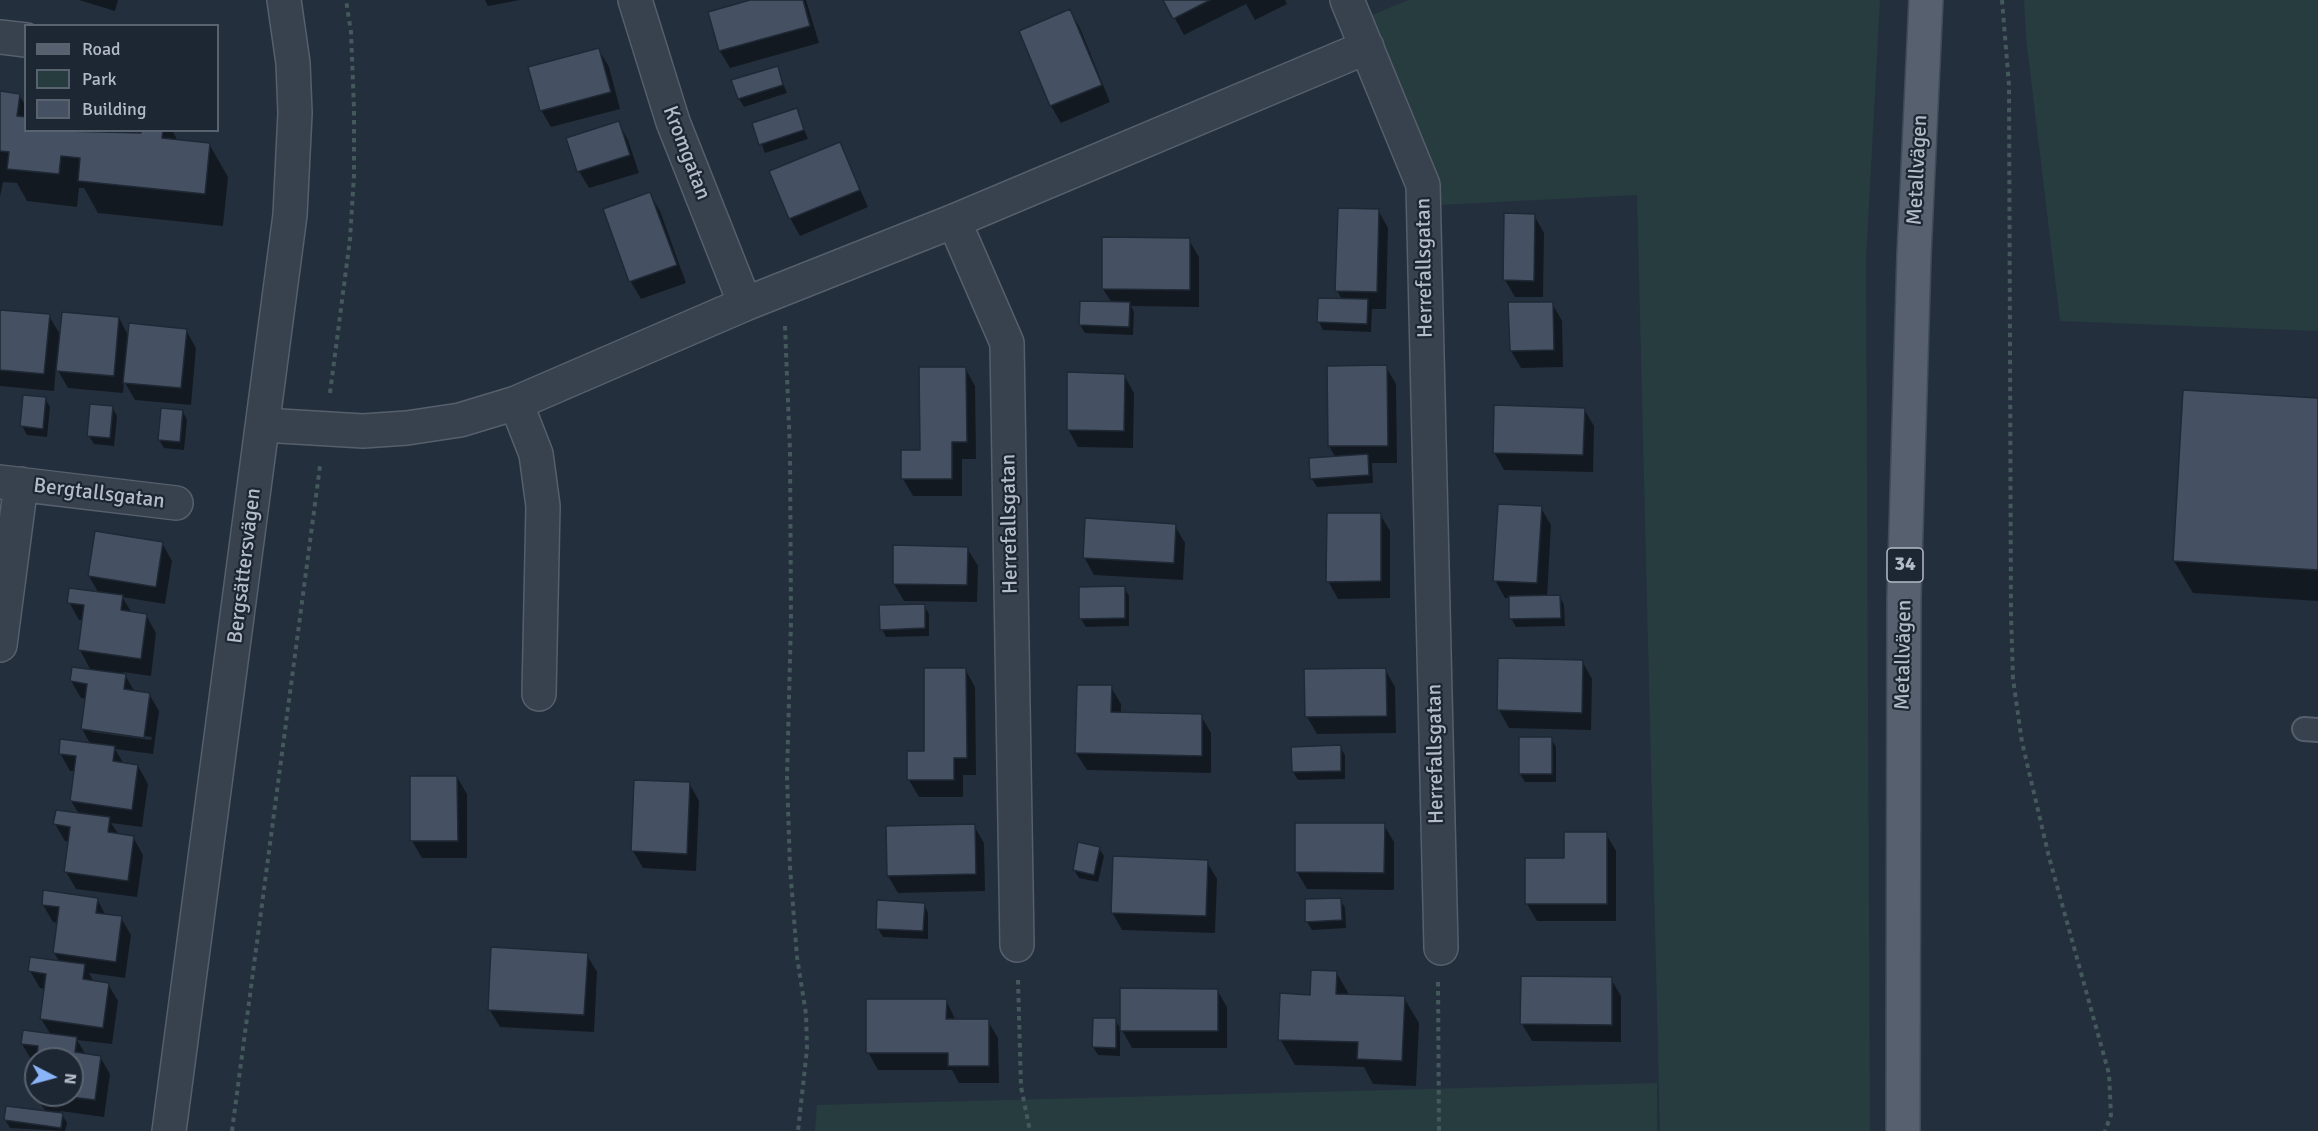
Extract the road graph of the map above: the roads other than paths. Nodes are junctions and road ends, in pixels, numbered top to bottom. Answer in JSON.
{"nodes":[{"id":1,"x":284,"y":0,"type":"edge"},
{"id":2,"x":635,"y":0,"type":"edge"},
{"id":3,"x":1347,"y":0,"type":"edge"},
{"id":4,"x":1926,"y":0,"type":"edge"},
{"id":5,"x":0,"y":37,"type":"edge"},
{"id":6,"x":24,"y":40,"type":"edge"},
{"id":7,"x":1367,"y":47,"type":"junction"},
{"id":8,"x":954,"y":221,"type":"junction"},
{"id":9,"x":745,"y":304,"type":"junction"},
{"id":10,"x":516,"y":403,"type":"junction"},
{"id":11,"x":263,"y":425,"type":"junction"},
{"id":12,"x":11,"y":483,"type":"edge"},
{"id":13,"x":176,"y":503,"type":"dead end"},
{"id":14,"x":0,"y":645,"type":"edge"},
{"id":15,"x":539,"y":694,"type":"dead end"},
{"id":16,"x":1017,"y":945,"type":"road end"},
{"id":17,"x":1441,"y":948,"type":"road end"},
{"id":18,"x":169,"y":1131,"type":"edge"},
{"id":19,"x":1903,"y":1131,"type":"edge"}],
"edges":[{"from":1,"to":11,"type":"street","name":"Bergsättersvägen"},
{"from":2,"to":9,"type":"street","name":"Kromgatan"},
{"from":3,"to":7,"type":"street","name":"Herrefallsgatan"},
{"from":4,"to":19,"type":"main road","name":"Metallvägen","number":"34"},
{"from":5,"to":6,"type":"street"},
{"from":7,"to":8,"type":"street"},
{"from":7,"to":17,"type":"street","name":"Herrefallsgatan"},
{"from":8,"to":9,"type":"street"},
{"from":8,"to":16,"type":"street","name":"Herrefallsgatan"},
{"from":9,"to":10,"type":"street"},
{"from":10,"to":11,"type":"street"},
{"from":10,"to":15,"type":"street"},
{"from":11,"to":18,"type":"street","name":"Bergsättersvägen"},
{"from":12,"to":13,"type":"street","name":"Bergtallsgatan"},
{"from":12,"to":14,"type":"street","name":"Bergtallsgatan"}]}
